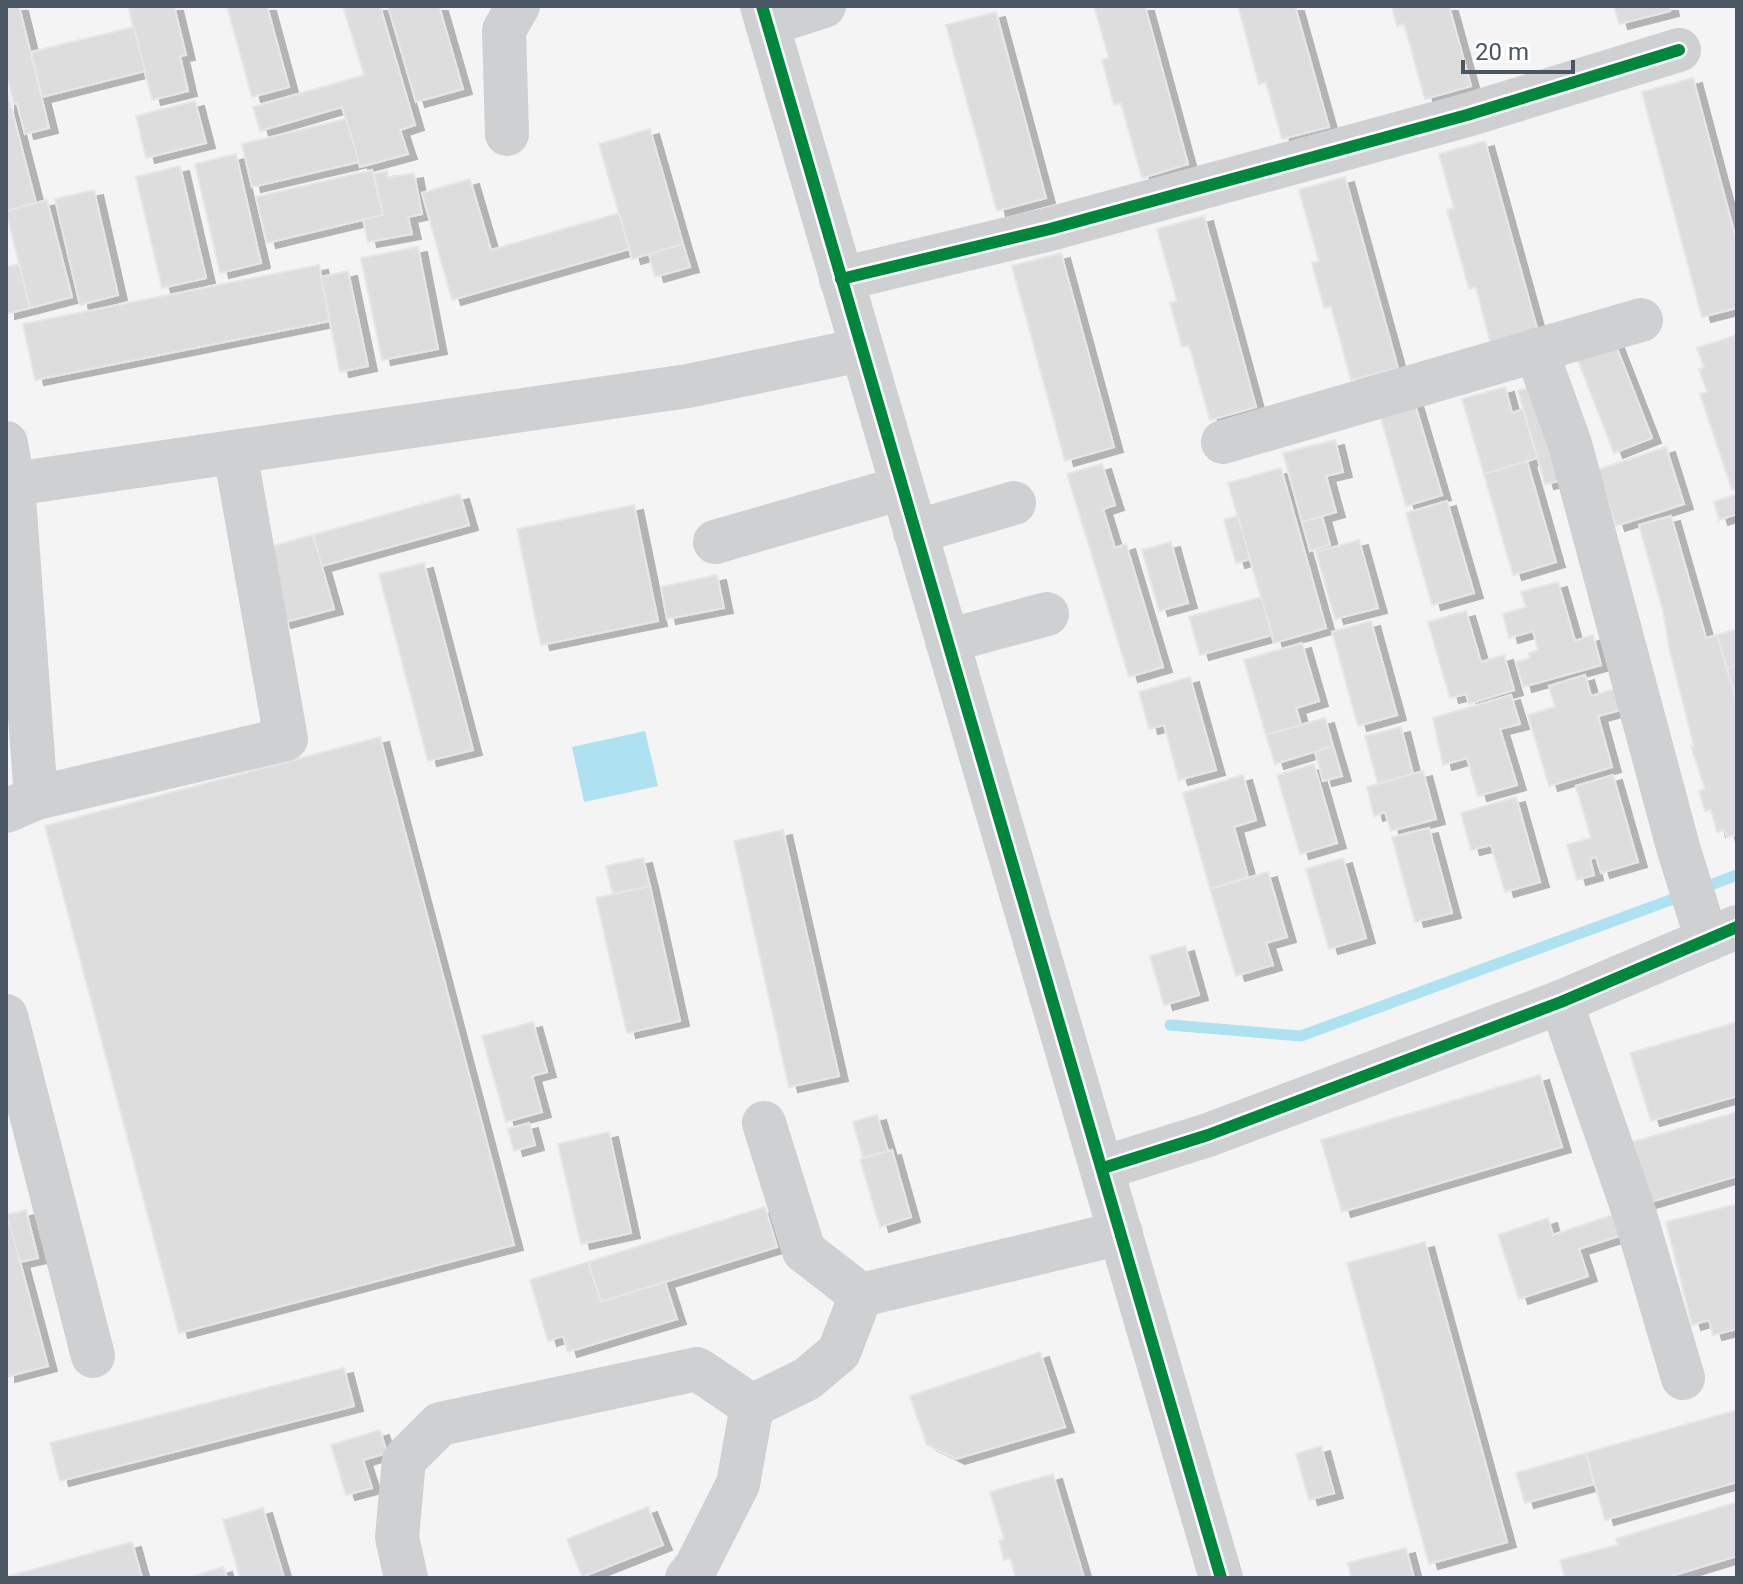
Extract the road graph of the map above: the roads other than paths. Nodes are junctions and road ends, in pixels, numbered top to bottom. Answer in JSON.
{"nodes":[{"id":1,"x":518,"y":6,"type":"edge"},
{"id":2,"x":824,"y":6,"type":"edge"},
{"id":3,"x":764,"y":15,"type":"edge"},
{"id":4,"x":1679,"y":50,"type":"dead end"},
{"id":5,"x":507,"y":134,"type":"dead end"},
{"id":6,"x":841,"y":279,"type":"junction"},
{"id":7,"x":1641,"y":320,"type":"dead end"},
{"id":8,"x":861,"y":350,"type":"junction"},
{"id":9,"x":1536,"y":350,"type":"junction"},
{"id":10,"x":1223,"y":442,"type":"dead end"},
{"id":11,"x":235,"y":452,"type":"junction"},
{"id":12,"x":8,"y":471,"type":"edge"},
{"id":13,"x":902,"y":488,"type":"junction"},
{"id":14,"x":1014,"y":503,"type":"dead end"},
{"id":15,"x":915,"y":532,"type":"junction"},
{"id":16,"x":715,"y":542,"type":"dead end"},
{"id":17,"x":1047,"y":614,"type":"dead end"},
{"id":18,"x":947,"y":641,"type":"junction"},
{"id":19,"x":21,"y":805,"type":"edge"},
{"id":20,"x":1707,"y":913,"type":"edge"},
{"id":21,"x":1561,"y":1002,"type":"junction"},
{"id":22,"x":6,"y":1016,"type":"edge"},
{"id":23,"x":764,"y":1123,"type":"dead end"},
{"id":24,"x":1103,"y":1168,"type":"junction"},
{"id":25,"x":1121,"y":1233,"type":"junction"},
{"id":26,"x":861,"y":1295,"type":"junction"},
{"id":27,"x":93,"y":1356,"type":"dead end"},
{"id":28,"x":1683,"y":1378,"type":"dead end"},
{"id":29,"x":752,"y":1406,"type":"junction"},
{"id":30,"x":406,"y":1578,"type":"edge"},
{"id":31,"x":687,"y":1578,"type":"edge"},
{"id":32,"x":1221,"y":1578,"type":"edge"}],
"edges":[{"from":1,"to":5,"type":"street"},
{"from":2,"to":3,"type":"street"},
{"from":3,"to":6,"type":"street"},
{"from":4,"to":6,"type":"street"},
{"from":6,"to":8,"type":"street"},
{"from":7,"to":9,"type":"street"},
{"from":8,"to":11,"type":"street"},
{"from":8,"to":13,"type":"street"},
{"from":9,"to":10,"type":"street"},
{"from":9,"to":20,"type":"street"},
{"from":11,"to":12,"type":"street"},
{"from":11,"to":19,"type":"street"},
{"from":12,"to":19,"type":"street"},
{"from":13,"to":15,"type":"street"},
{"from":13,"to":16,"type":"street"},
{"from":14,"to":15,"type":"street"},
{"from":15,"to":18,"type":"street"},
{"from":17,"to":18,"type":"street"},
{"from":18,"to":24,"type":"street"},
{"from":20,"to":21,"type":"street"},
{"from":21,"to":24,"type":"street"},
{"from":21,"to":28,"type":"street"},
{"from":22,"to":27,"type":"street"},
{"from":23,"to":26,"type":"street"},
{"from":24,"to":25,"type":"street"},
{"from":25,"to":26,"type":"street"},
{"from":25,"to":32,"type":"street"},
{"from":26,"to":29,"type":"street"},
{"from":29,"to":30,"type":"street"},
{"from":29,"to":31,"type":"street"}]}
